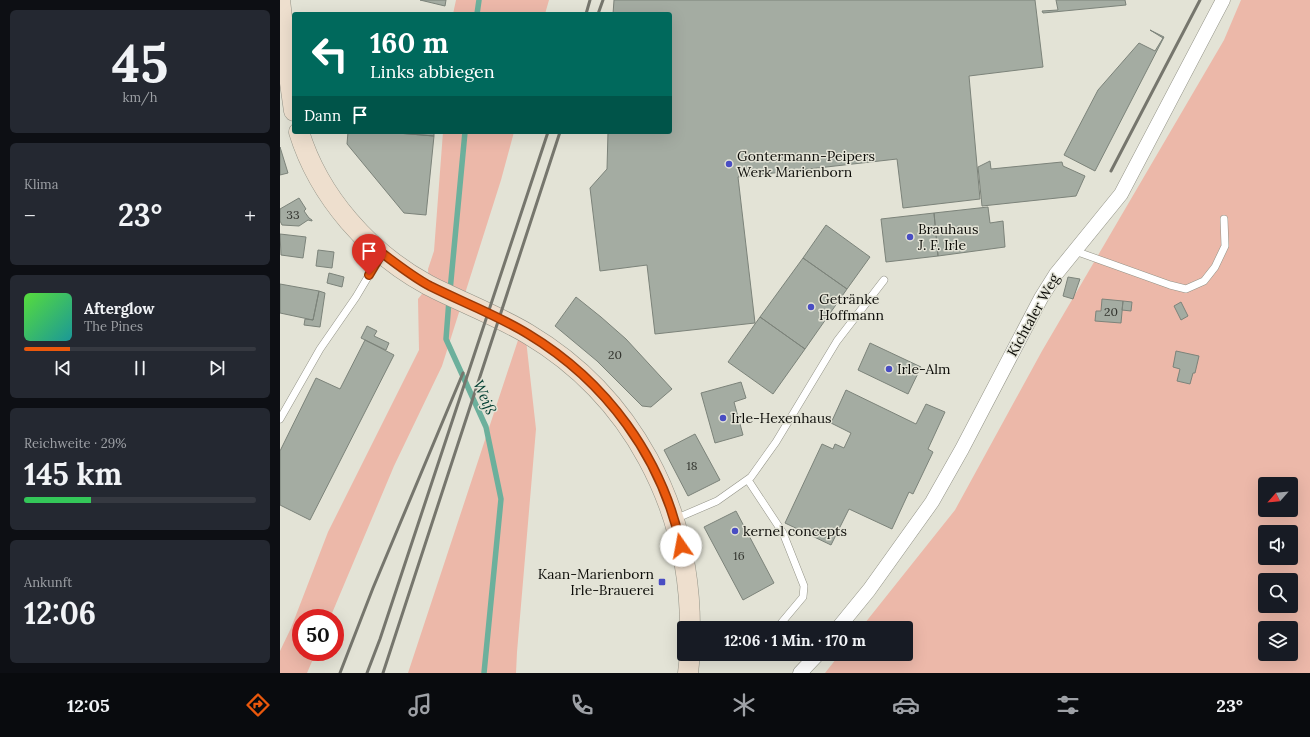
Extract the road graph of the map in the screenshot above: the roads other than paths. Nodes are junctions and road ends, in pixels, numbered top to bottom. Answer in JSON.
{"nodes":[{"id":1,"x":280,"y":0,"type":"edge"},
{"id":2,"x":1223,"y":0,"type":"edge"},
{"id":3,"x":290,"y":62,"type":"edge"},
{"id":4,"x":292,"y":86,"type":"edge"},
{"id":5,"x":300,"y":134,"type":"edge"},
{"id":6,"x":1224,"y":219,"type":"dead end"},
{"id":7,"x":1075,"y":251,"type":"junction"},
{"id":8,"x":382,"y":253,"type":"junction"},
{"id":9,"x":884,"y":280,"type":"dead end"},
{"id":10,"x":280,"y":418,"type":"edge"},
{"id":11,"x":748,"y":480,"type":"junction"},
{"id":12,"x":675,"y":519,"type":"junction"},
{"id":13,"x":690,"y":621,"type":"edge"},
{"id":14,"x":783,"y":621,"type":"edge"},
{"id":15,"x":844,"y":621,"type":"edge"},
{"id":16,"x":689,"y":661,"type":"edge"},
{"id":17,"x":811,"y":661,"type":"edge"},
{"id":18,"x":688,"y":673,"type":"edge"},
{"id":19,"x":800,"y":673,"type":"edge"}],
"edges":[{"from":1,"to":3,"type":"main road"},
{"from":2,"to":7,"type":"street","name":"Kichtaler Weg"},
{"from":3,"to":4,"type":"main road"},
{"from":5,"to":8,"type":"main road"},
{"from":6,"to":7,"type":"lane"},
{"from":7,"to":15,"type":"street","name":"Kichtaler Weg"},
{"from":8,"to":10,"type":"lane"},
{"from":8,"to":12,"type":"main road"},
{"from":9,"to":11,"type":"lane"},
{"from":11,"to":12,"type":"lane"},
{"from":11,"to":14,"type":"lane"},
{"from":12,"to":13,"type":"main road"},
{"from":16,"to":18,"type":"main road"},
{"from":17,"to":19,"type":"street"}]}
